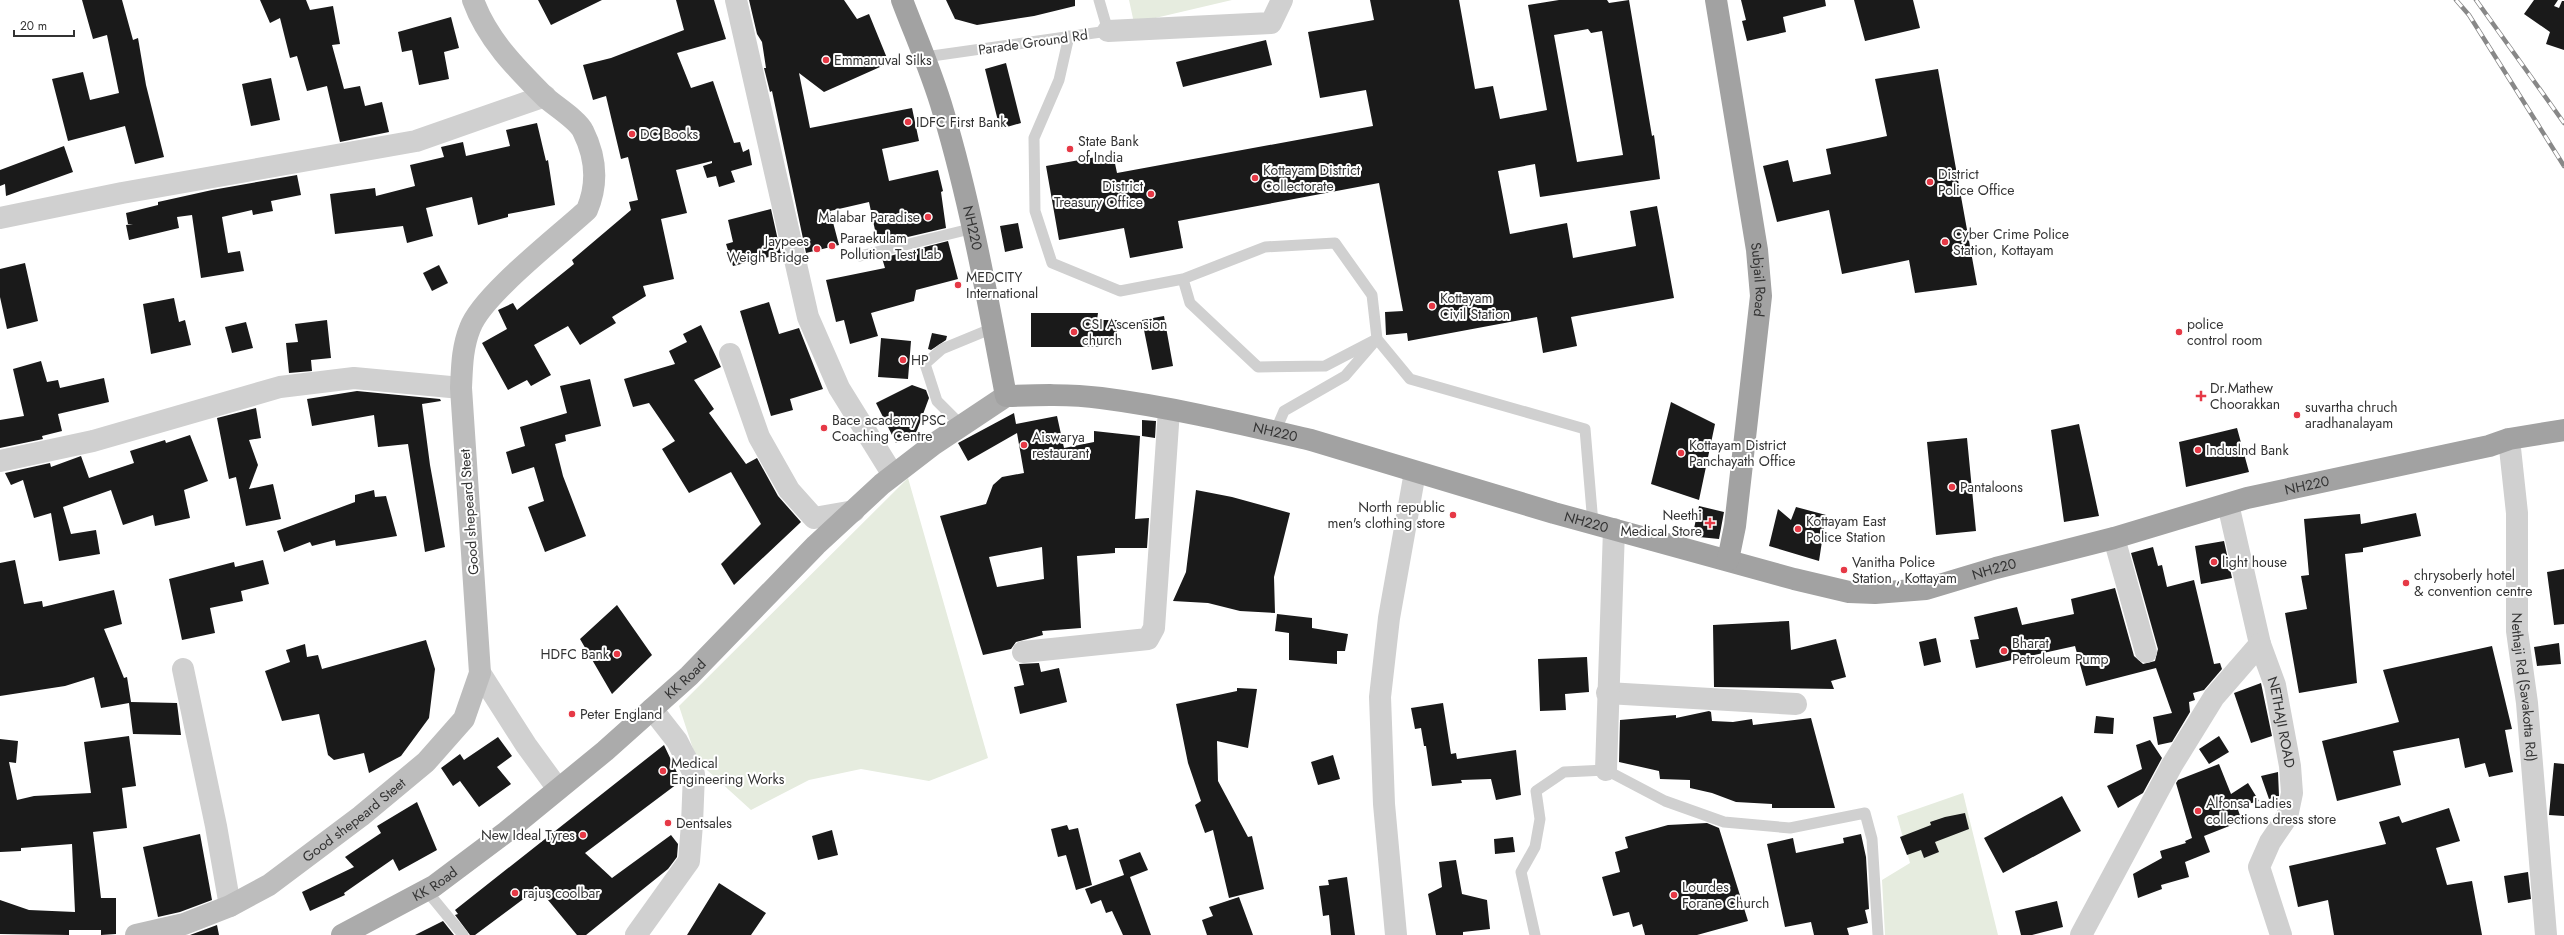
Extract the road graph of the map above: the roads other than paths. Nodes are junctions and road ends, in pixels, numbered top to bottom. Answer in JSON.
{"nodes":[{"id":1,"x":473,"y":0,"type":"edge"},
{"id":2,"x":736,"y":0,"type":"edge"},
{"id":3,"x":902,"y":0,"type":"edge"},
{"id":4,"x":1099,"y":0,"type":"edge"},
{"id":5,"x":1282,"y":0,"type":"edge"},
{"id":6,"x":1716,"y":0,"type":"edge"},
{"id":7,"x":1108,"y":31,"type":"junction"},
{"id":8,"x":1069,"y":36,"type":"junction"},
{"id":9,"x":925,"y":57,"type":"junction"},
{"id":10,"x":545,"y":96,"type":"junction"},
{"id":11,"x":0,"y":218,"type":"edge"},
{"id":12,"x":974,"y":228,"type":"junction"},
{"id":13,"x":860,"y":256,"type":"dead end"},
{"id":14,"x":1183,"y":279,"type":"junction"},
{"id":15,"x":993,"y":328,"type":"junction"},
{"id":16,"x":1377,"y":339,"type":"junction"},
{"id":17,"x":730,"y":354,"type":"dead end"},
{"id":18,"x":461,"y":388,"type":"junction"},
{"id":19,"x":1006,"y":396,"type":"junction"},
{"id":20,"x":1169,"y":410,"type":"junction"},
{"id":21,"x":962,"y":426,"type":"junction"},
{"id":22,"x":2564,"y":430,"type":"edge"},
{"id":23,"x":1275,"y":432,"type":"junction"},
{"id":24,"x":2509,"y":439,"type":"junction"},
{"id":25,"x":0,"y":462,"type":"edge"},
{"id":26,"x":1415,"y":472,"type":"junction"},
{"id":27,"x":893,"y":475,"type":"junction"},
{"id":28,"x":2228,"y":504,"type":"junction"},
{"id":29,"x":854,"y":511,"type":"junction"},
{"id":30,"x":1593,"y":524,"type":"junction"},
{"id":31,"x":1614,"y":529,"type":"junction"},
{"id":32,"x":2114,"y":538,"type":"junction"},
{"id":33,"x":1728,"y":560,"type":"junction"},
{"id":34,"x":2260,"y":644,"type":"junction"},
{"id":35,"x":1023,"y":652,"type":"dead end"},
{"id":36,"x":2146,"y":652,"type":"dead end"},
{"id":37,"x":183,"y":669,"type":"dead end"},
{"id":38,"x":480,"y":673,"type":"junction"},
{"id":39,"x":1608,"y":693,"type":"junction"},
{"id":40,"x":1796,"y":704,"type":"dead end"},
{"id":41,"x":652,"y":709,"type":"junction"},
{"id":42,"x":1606,"y":770,"type":"junction"},
{"id":43,"x":558,"y":789,"type":"junction"},
{"id":44,"x":426,"y":890,"type":"junction"},
{"id":45,"x":230,"y":906,"type":"junction"},
{"id":46,"x":136,"y":935,"type":"edge"},
{"id":47,"x":342,"y":935,"type":"edge"},
{"id":48,"x":463,"y":935,"type":"edge"},
{"id":49,"x":636,"y":935,"type":"edge"},
{"id":50,"x":1396,"y":935,"type":"edge"},
{"id":51,"x":1534,"y":935,"type":"edge"},
{"id":52,"x":1878,"y":935,"type":"edge"},
{"id":53,"x":2081,"y":935,"type":"edge"},
{"id":54,"x":2281,"y":935,"type":"edge"},
{"id":55,"x":2546,"y":935,"type":"edge"}],
"edges":[{"from":1,"to":10,"type":"main road","name":"Good shepeard Steet"},
{"from":2,"to":27,"type":"street"},
{"from":3,"to":9,"type":"highway","name":"NH220"},
{"from":4,"to":7,"type":"lane","name":"Parade Ground Rd"},
{"from":5,"to":7,"type":"street"},
{"from":6,"to":33,"type":"highway","name":"Subjail Road"},
{"from":7,"to":8,"type":"lane","name":"Parade Ground Rd"},
{"from":8,"to":9,"type":"lane","name":"Parade Ground Rd"},
{"from":8,"to":14,"type":"lane"},
{"from":9,"to":12,"type":"highway","name":"NH220"},
{"from":10,"to":11,"type":"street"},
{"from":10,"to":18,"type":"main road","name":"Good shepeard Steet"},
{"from":12,"to":13,"type":"lane"},
{"from":12,"to":15,"type":"highway","name":"NH220"},
{"from":14,"to":16,"type":"lane"},
{"from":14,"to":16,"type":"lane"},
{"from":15,"to":19,"type":"highway","name":"NH220"},
{"from":15,"to":21,"type":"lane"},
{"from":16,"to":23,"type":"lane"},
{"from":16,"to":30,"type":"lane"},
{"from":17,"to":29,"type":"street"},
{"from":18,"to":25,"type":"street"},
{"from":18,"to":38,"type":"main road","name":"Good shepeard Steet"},
{"from":19,"to":20,"type":"highway","name":"NH220"},
{"from":19,"to":21,"type":"main road","name":"KK Road"},
{"from":20,"to":23,"type":"highway","name":"NH220"},
{"from":20,"to":35,"type":"street"},
{"from":21,"to":27,"type":"main road","name":"KK Road"},
{"from":22,"to":24,"type":"highway","name":"NH220"},
{"from":23,"to":26,"type":"highway","name":"NH220"},
{"from":24,"to":28,"type":"highway","name":"NH220"},
{"from":24,"to":55,"type":"street","name":"Nethaji Rd (Savakotta Rd)"},
{"from":26,"to":30,"type":"highway","name":"NH220"},
{"from":26,"to":50,"type":"street"},
{"from":27,"to":29,"type":"main road","name":"KK Road"},
{"from":28,"to":32,"type":"highway","name":"NH220"},
{"from":28,"to":34,"type":"street","name":"NETHAJI ROAD"},
{"from":29,"to":41,"type":"main road","name":"KK Road"},
{"from":30,"to":31,"type":"highway","name":"NH220"},
{"from":31,"to":33,"type":"highway","name":"NH220"},
{"from":31,"to":39,"type":"street"},
{"from":32,"to":33,"type":"highway","name":"NH220"},
{"from":32,"to":36,"type":"street"},
{"from":34,"to":53,"type":"street"},
{"from":34,"to":54,"type":"street","name":"NETHAJI ROAD"},
{"from":37,"to":45,"type":"street"},
{"from":38,"to":43,"type":"street"},
{"from":38,"to":45,"type":"main road","name":"Good shepeard Steet"},
{"from":39,"to":40,"type":"street"},
{"from":39,"to":42,"type":"street"},
{"from":41,"to":43,"type":"main road","name":"KK Road"},
{"from":41,"to":49,"type":"street"},
{"from":42,"to":51,"type":"lane"},
{"from":42,"to":52,"type":"lane"},
{"from":43,"to":44,"type":"main road","name":"KK Road"},
{"from":44,"to":47,"type":"main road","name":"KK Road"},
{"from":44,"to":48,"type":"lane"},
{"from":45,"to":46,"type":"main road","name":"Good shepeard Steet"}]}
